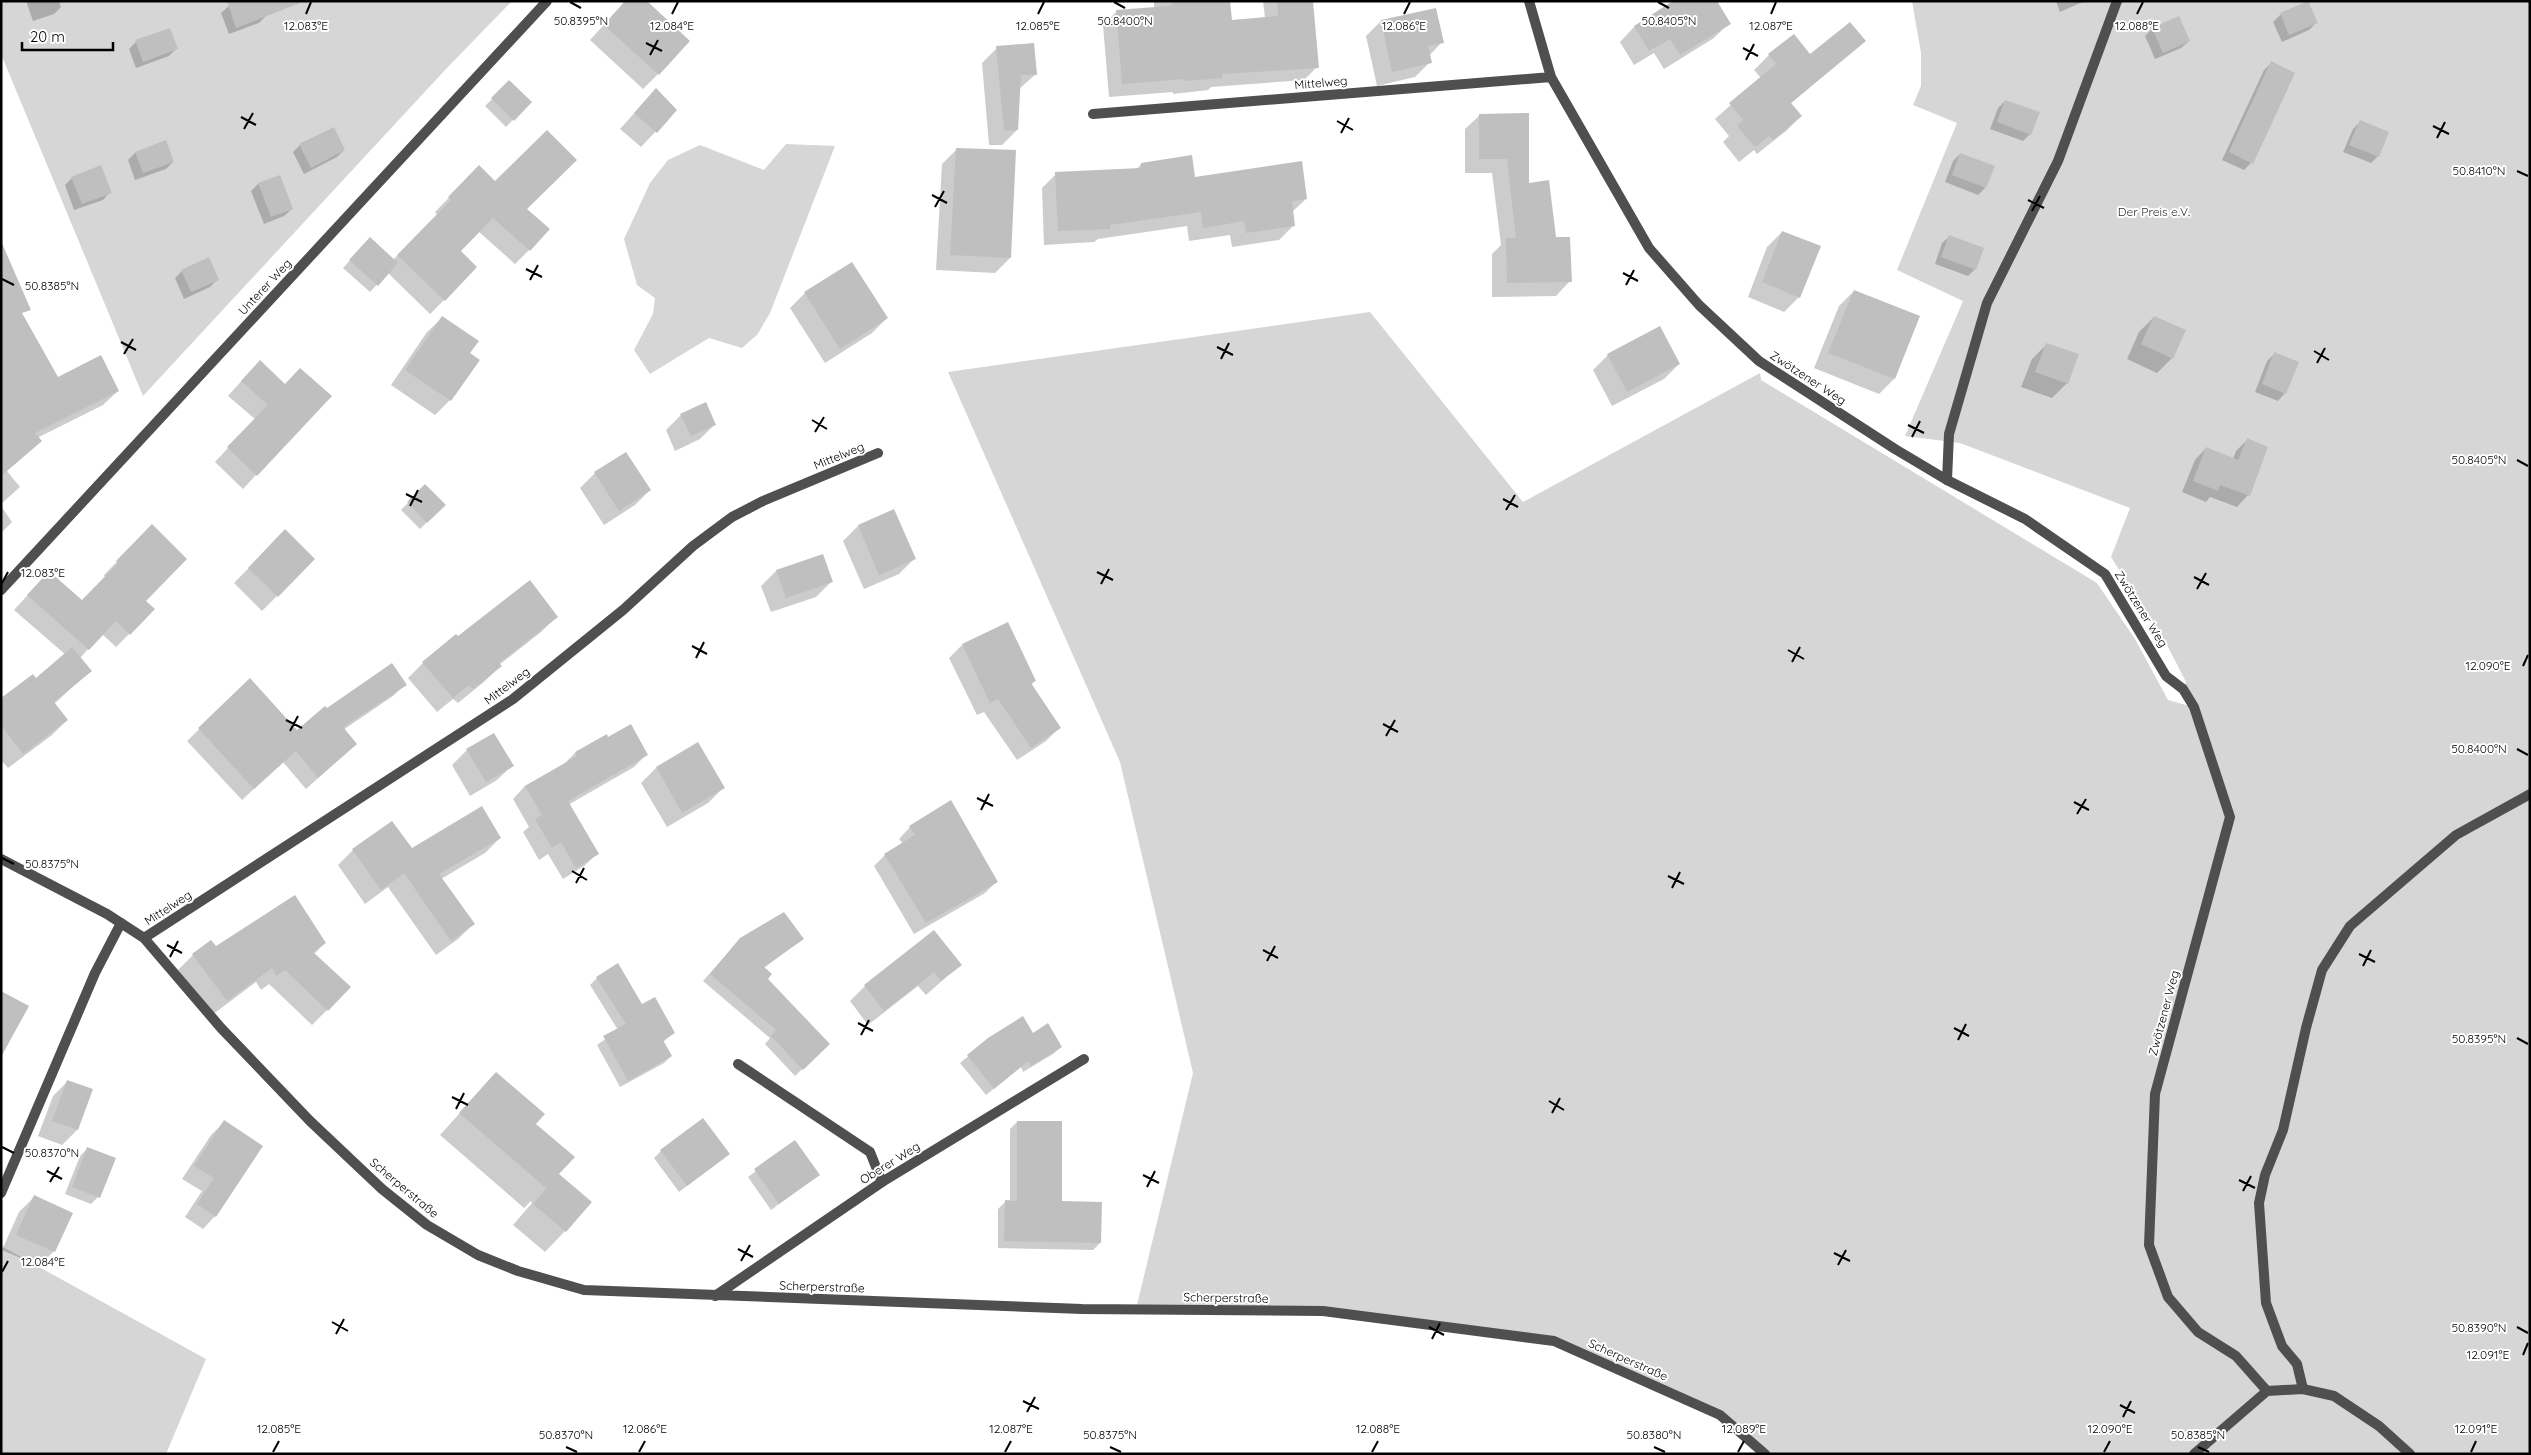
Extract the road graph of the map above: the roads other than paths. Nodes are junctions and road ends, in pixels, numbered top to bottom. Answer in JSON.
{"nodes":[{"id":1,"x":546,"y":1,"type":"edge"},
{"id":2,"x":1530,"y":1,"type":"edge"},
{"id":3,"x":2117,"y":1,"type":"edge"},
{"id":4,"x":1550,"y":78,"type":"junction"},
{"id":5,"x":1093,"y":114,"type":"dead end"},
{"id":6,"x":878,"y":453,"type":"dead end"},
{"id":7,"x":1947,"y":480,"type":"junction"},
{"id":8,"x":1,"y":590,"type":"edge"},
{"id":9,"x":2530,"y":794,"type":"edge"},
{"id":10,"x":1,"y":859,"type":"edge"},
{"id":11,"x":121,"y":923,"type":"junction"},
{"id":12,"x":144,"y":938,"type":"junction"},
{"id":13,"x":1084,"y":1059,"type":"dead end"},
{"id":14,"x":738,"y":1064,"type":"dead end"},
{"id":15,"x":882,"y":1182,"type":"junction"},
{"id":16,"x":1,"y":1193,"type":"edge"},
{"id":17,"x":715,"y":1296,"type":"junction"},
{"id":18,"x":2303,"y":1389,"type":"junction"},
{"id":19,"x":2266,"y":1391,"type":"junction"},
{"id":20,"x":1765,"y":1454,"type":"edge"},
{"id":21,"x":2194,"y":1454,"type":"edge"},
{"id":22,"x":2410,"y":1454,"type":"edge"}],
"edges":[{"from":1,"to":8,"type":"street","name":"Unterer Weg"},
{"from":2,"to":4,"type":"street","name":"Zwötzener Weg"},
{"from":3,"to":7,"type":"street"},
{"from":4,"to":5,"type":"street","name":"Mittelweg"},
{"from":4,"to":7,"type":"street","name":"Zwötzener Weg"},
{"from":6,"to":12,"type":"street","name":"Mittelweg"},
{"from":7,"to":19,"type":"street","name":"Zwötzener Weg"},
{"from":9,"to":18,"type":"street"},
{"from":10,"to":11,"type":"street","name":"Scherperstraße"},
{"from":11,"to":12,"type":"street","name":"Scherperstraße"},
{"from":11,"to":16,"type":"street"},
{"from":12,"to":17,"type":"street","name":"Scherperstraße"},
{"from":13,"to":15,"type":"street","name":"Oberer Weg"},
{"from":14,"to":15,"type":"street"},
{"from":15,"to":17,"type":"street","name":"Oberer Weg"},
{"from":17,"to":20,"type":"street","name":"Scherperstraße"},
{"from":18,"to":19,"type":"street"},
{"from":18,"to":22,"type":"street"},
{"from":19,"to":21,"type":"street"}]}
